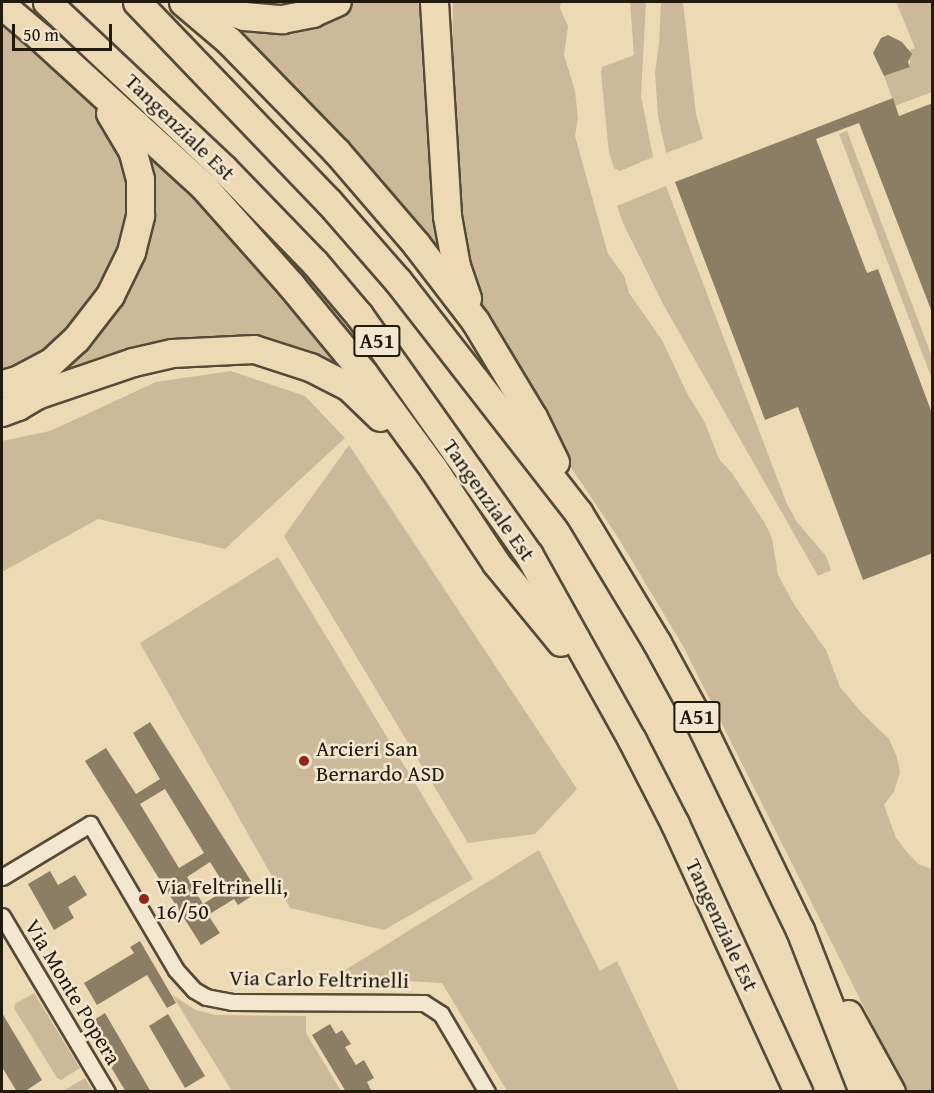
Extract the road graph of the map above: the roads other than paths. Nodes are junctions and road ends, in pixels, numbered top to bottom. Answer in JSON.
{"nodes":[{"id":1,"x":47,"y":2,"type":"edge"},
{"id":2,"x":137,"y":2,"type":"edge"},
{"id":3,"x":183,"y":2,"type":"edge"},
{"id":4,"x":203,"y":2,"type":"edge"},
{"id":5,"x":337,"y":2,"type":"edge"},
{"id":6,"x":434,"y":2,"type":"edge"},
{"id":7,"x":2,"y":5,"type":"edge"},
{"id":8,"x":40,"y":37,"type":"junction"},
{"id":9,"x":475,"y":321,"type":"junction"},
{"id":10,"x":2,"y":384,"type":"edge"},
{"id":11,"x":36,"y":395,"type":"junction"},
{"id":12,"x":2,"y":403,"type":"edge"},
{"id":13,"x":2,"y":412,"type":"edge"},
{"id":14,"x":433,"y":468,"type":"junction"},
{"id":15,"x":578,"y":512,"type":"junction"},
{"id":16,"x":632,"y":740,"type":"junction"},
{"id":17,"x":2,"y":878,"type":"edge"},
{"id":18,"x":2,"y":916,"type":"edge"},
{"id":19,"x":800,"y":930,"type":"junction"},
{"id":20,"x":107,"y":1092,"type":"edge"},
{"id":21,"x":487,"y":1092,"type":"edge"},
{"id":22,"x":798,"y":1092,"type":"edge"},
{"id":23,"x":863,"y":1092,"type":"edge"},
{"id":24,"x":891,"y":1092,"type":"edge"}],
"edges":[{"from":1,"to":16,"type":"highway","name":"Tangenziale Est","number":"A51"},
{"from":2,"to":15,"type":"highway","number":"A51"},
{"from":3,"to":9,"type":"highway"},
{"from":4,"to":5,"type":"highway"},
{"from":6,"to":9,"type":"highway"},
{"from":7,"to":8,"type":"highway"},
{"from":8,"to":10,"type":"highway"},
{"from":8,"to":14,"type":"highway"},
{"from":9,"to":15,"type":"highway"},
{"from":11,"to":12,"type":"highway"},
{"from":11,"to":13,"type":"highway"},
{"from":11,"to":14,"type":"highway"},
{"from":14,"to":16,"type":"highway"},
{"from":15,"to":19,"type":"highway","number":"A51"},
{"from":16,"to":22,"type":"highway","name":"Tangenziale Est","number":"A51"},
{"from":17,"to":21,"type":"street","name":"Via Carlo Feltrinelli"},
{"from":18,"to":20,"type":"street","name":"Via Monte Popera"},
{"from":19,"to":23,"type":"highway","number":"A51"},
{"from":19,"to":24,"type":"highway"}]}
